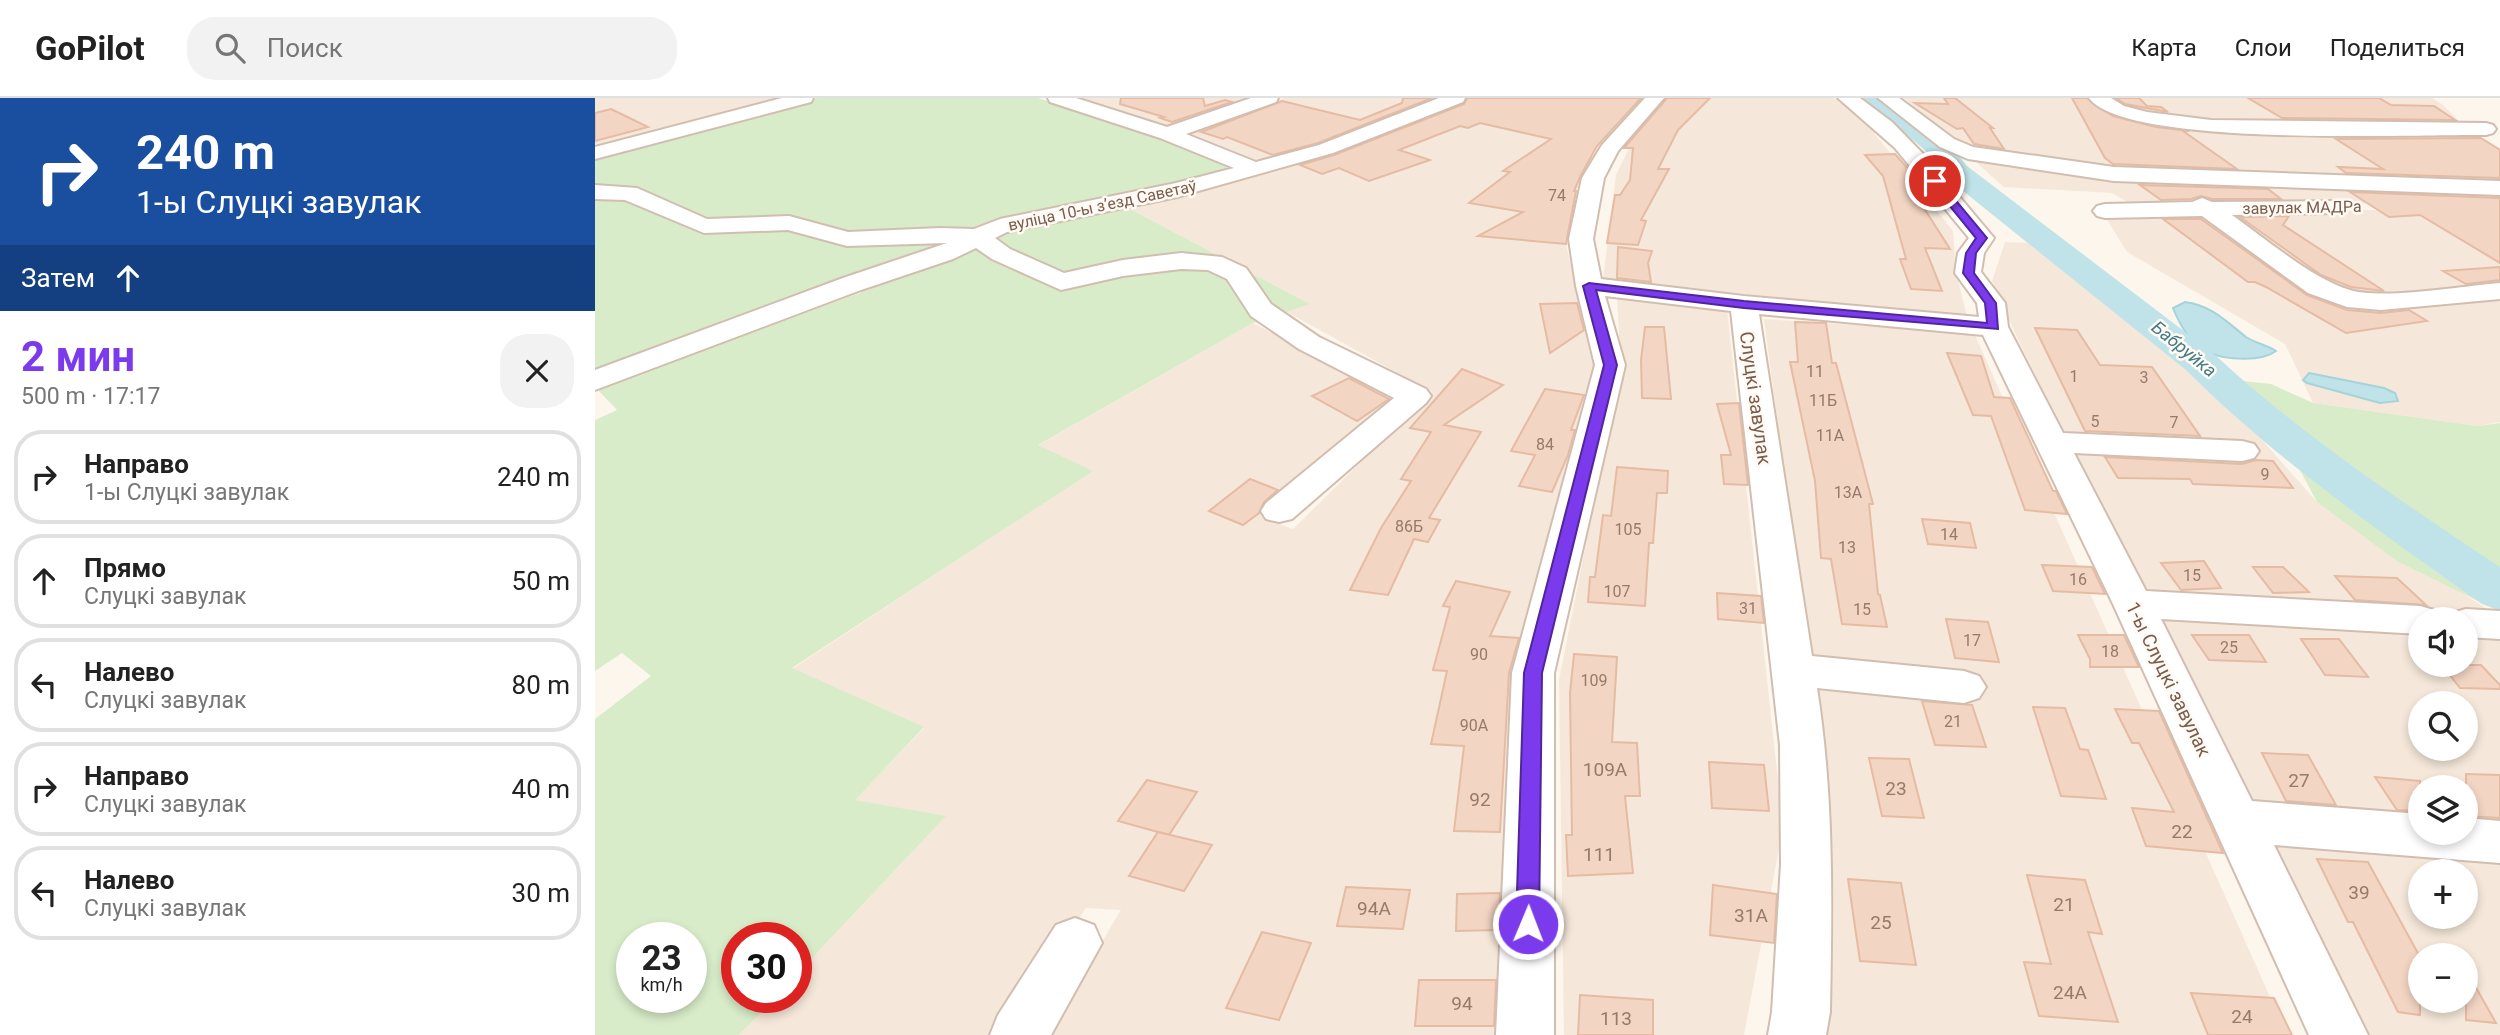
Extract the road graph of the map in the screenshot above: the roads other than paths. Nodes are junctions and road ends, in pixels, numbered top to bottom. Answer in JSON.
{"nodes":[{"id":1,"x":804,"y":98,"type":"edge"},
{"id":2,"x":1057,"y":98,"type":"edge"},
{"id":3,"x":1269,"y":98,"type":"edge"},
{"id":4,"x":1455,"y":98,"type":"edge"},
{"id":5,"x":1654,"y":98,"type":"edge"},
{"id":6,"x":1847,"y":98,"type":"edge"},
{"id":7,"x":1887,"y":98,"type":"edge"},
{"id":8,"x":2098,"y":98,"type":"edge"},
{"id":9,"x":2484,"y":122,"type":"edge"},
{"id":10,"x":1167,"y":134,"type":"junction"},
{"id":11,"x":595,"y":153,"type":"edge"},
{"id":12,"x":1253,"y":168,"type":"junction"},
{"id":13,"x":2171,"y":177,"type":"junction"},
{"id":14,"x":2500,"y":188,"type":"edge"},
{"id":15,"x":595,"y":192,"type":"edge"},
{"id":16,"x":2500,"y":207,"type":"edge"},
{"id":17,"x":2207,"y":210,"type":"junction"},
{"id":18,"x":2105,"y":211,"type":"dead end"},
{"id":19,"x":977,"y":237,"type":"junction"},
{"id":20,"x":1589,"y":286,"type":"junction"},
{"id":21,"x":2500,"y":291,"type":"edge"},
{"id":22,"x":1744,"y":304,"type":"junction"},
{"id":23,"x":1994,"y":327,"type":"junction"},
{"id":24,"x":595,"y":382,"type":"edge"},
{"id":25,"x":2052,"y":442,"type":"junction"},
{"id":26,"x":2242,"y":451,"type":"dead end"},
{"id":27,"x":1279,"y":511,"type":"dead end"},
{"id":28,"x":2133,"y":604,"type":"junction"},
{"id":29,"x":2408,"y":619,"type":"edge"},
{"id":30,"x":2478,"y":624,"type":"edge"},
{"id":31,"x":2500,"y":625,"type":"edge"},
{"id":32,"x":1793,"y":670,"type":"junction"},
{"id":33,"x":1964,"y":687,"type":"dead end"},
{"id":34,"x":2238,"y":821,"type":"junction"},
{"id":35,"x":2500,"y":842,"type":"edge"},
{"id":36,"x":1076,"y":943,"type":"dead end"},
{"id":37,"x":1019,"y":1035,"type":"edge"},
{"id":38,"x":1525,"y":1035,"type":"edge"},
{"id":39,"x":1797,"y":1035,"type":"edge"},
{"id":40,"x":2339,"y":1035,"type":"edge"}],
"edges":[{"from":1,"to":11,"type":"street"},
{"from":2,"to":10,"type":"street"},
{"from":3,"to":10,"type":"street"},
{"from":4,"to":12,"type":"street","name":"вуліца 10-ы зʼезд Саветаў"},
{"from":5,"to":20,"type":"street"},
{"from":6,"to":23,"type":"street"},
{"from":7,"to":13,"type":"street"},
{"from":8,"to":9,"type":"street"},
{"from":10,"to":12,"type":"street"},
{"from":12,"to":19,"type":"street","name":"вуліца 10-ы зʼезд Саветаў"},
{"from":13,"to":14,"type":"street"},
{"from":13,"to":17,"type":"street"},
{"from":15,"to":19,"type":"street"},
{"from":16,"to":17,"type":"street","name":"завулак МАДРа"},
{"from":17,"to":18,"type":"street","name":"завулак МАДРа"},
{"from":17,"to":21,"type":"street"},
{"from":19,"to":24,"type":"street","name":"вуліца 10-ы зʼезд Саветаў"},
{"from":19,"to":27,"type":"street"},
{"from":20,"to":22,"type":"street"},
{"from":20,"to":38,"type":"street"},
{"from":22,"to":23,"type":"street","name":"Слуцкі завулак"},
{"from":22,"to":32,"type":"street","name":"Слуцкі завулак"},
{"from":23,"to":25,"type":"street","name":"1-ы Слуцкі завулак"},
{"from":25,"to":26,"type":"street"},
{"from":25,"to":28,"type":"street","name":"1-ы Слуцкі завулак"},
{"from":28,"to":29,"type":"street"},
{"from":28,"to":34,"type":"street","name":"1-ы Слуцкі завулак"},
{"from":30,"to":31,"type":"street"},
{"from":32,"to":33,"type":"street"},
{"from":32,"to":39,"type":"street","name":"Слуцкі завулак"},
{"from":34,"to":35,"type":"street"},
{"from":34,"to":40,"type":"street","name":"1-ы Слуцкі завулак"},
{"from":36,"to":37,"type":"street"}]}
